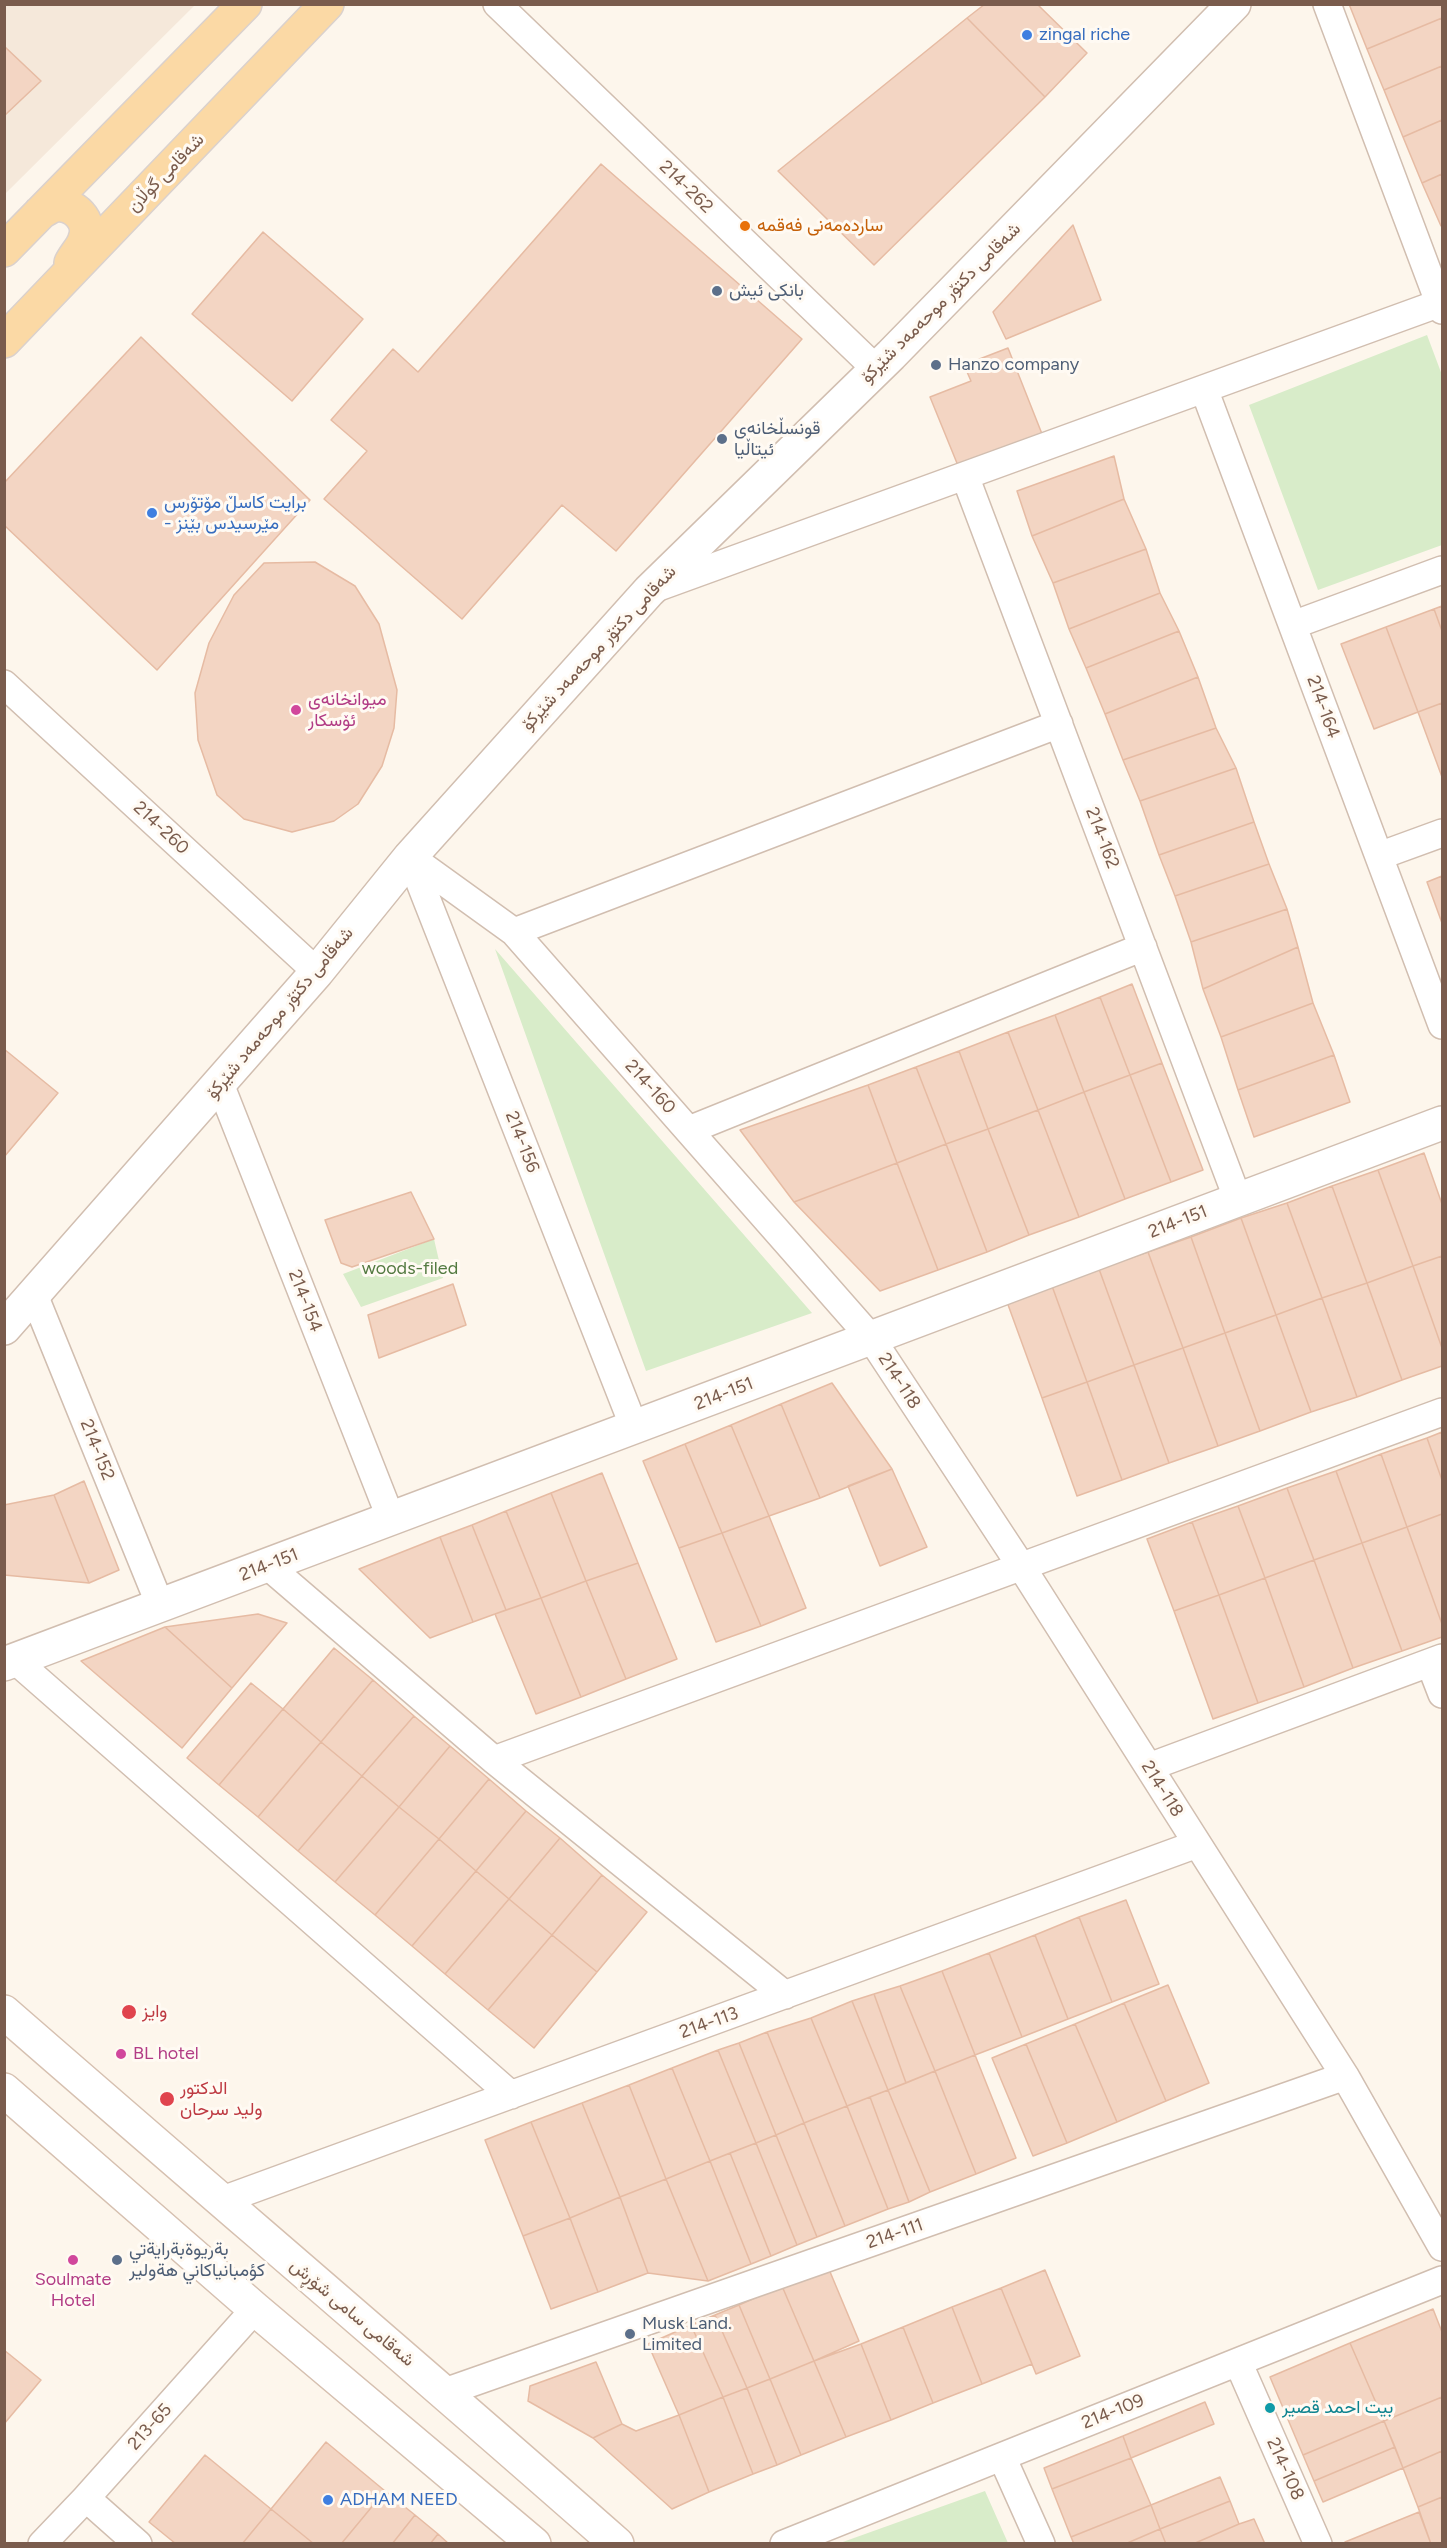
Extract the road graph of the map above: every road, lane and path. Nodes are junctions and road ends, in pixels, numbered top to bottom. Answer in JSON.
{"nodes":[{"id":1,"x":245,"y":4,"type":"edge"},
{"id":2,"x":327,"y":4,"type":"edge"},
{"id":3,"x":496,"y":4,"type":"edge"},
{"id":4,"x":1234,"y":4,"type":"edge"},
{"id":5,"x":1327,"y":4,"type":"edge"},
{"id":6,"x":40,"y":213,"type":"junction"},
{"id":7,"x":4,"y":250,"type":"edge"},
{"id":8,"x":56,"y":287,"type":"junction"},
{"id":9,"x":1441,"y":306,"type":"edge"},
{"id":10,"x":4,"y":341,"type":"edge"},
{"id":11,"x":876,"y":369,"type":"junction"},
{"id":12,"x":1204,"y":389,"type":"junction"},
{"id":13,"x":965,"y":476,"type":"junction"},
{"id":14,"x":1443,"y":570,"type":"edge"},
{"id":15,"x":649,"y":591,"type":"junction"},
{"id":16,"x":1293,"y":626,"type":"junction"},
{"id":17,"x":4,"y":684,"type":"edge"},
{"id":18,"x":1059,"y":724,"type":"junction"},
{"id":19,"x":1443,"y":833,"type":"edge"},
{"id":20,"x":1379,"y":856,"type":"junction"},
{"id":21,"x":410,"y":857,"type":"junction"},
{"id":22,"x":514,"y":932,"type":"junction"},
{"id":23,"x":1143,"y":947,"type":"junction"},
{"id":24,"x":317,"y":972,"type":"junction"},
{"id":25,"x":1443,"y":1025,"type":"edge"},
{"id":26,"x":220,"y":1084,"type":"junction"},
{"id":27,"x":1443,"y":1123,"type":"edge"},
{"id":28,"x":689,"y":1130,"type":"junction"},
{"id":29,"x":1239,"y":1200,"type":"junction"},
{"id":30,"x":34,"y":1295,"type":"junction"},
{"id":31,"x":4,"y":1328,"type":"edge"},
{"id":32,"x":871,"y":1338,"type":"junction"},
{"id":33,"x":1443,"y":1412,"type":"edge"},
{"id":34,"x":634,"y":1427,"type":"junction"},
{"id":35,"x":391,"y":1519,"type":"junction"},
{"id":36,"x":267,"y":1565,"type":"junction"},
{"id":37,"x":1021,"y":1566,"type":"junction"},
{"id":38,"x":160,"y":1605,"type":"junction"},
{"id":39,"x":1436,"y":1660,"type":"edge"},
{"id":40,"x":10,"y":1662,"type":"edge"},
{"id":41,"x":1443,"y":1694,"type":"edge"},
{"id":42,"x":494,"y":1760,"type":"junction"},
{"id":43,"x":1149,"y":1767,"type":"junction"},
{"id":44,"x":1197,"y":1844,"type":"junction"},
{"id":45,"x":785,"y":1995,"type":"junction"},
{"id":46,"x":4,"y":2012,"type":"edge"},
{"id":47,"x":1345,"y":2076,"type":"junction"},
{"id":48,"x":4,"y":2090,"type":"edge"},
{"id":49,"x":511,"y":2095,"type":"junction"},
{"id":50,"x":220,"y":2201,"type":"junction"},
{"id":51,"x":1443,"y":2247,"type":"edge"},
{"id":52,"x":1443,"y":2280,"type":"edge"},
{"id":53,"x":255,"y":2309,"type":"junction"},
{"id":54,"x":1238,"y":2362,"type":"junction"},
{"id":55,"x":445,"y":2392,"type":"junction"},
{"id":56,"x":1002,"y":2457,"type":"junction"},
{"id":57,"x":86,"y":2498,"type":"junction"},
{"id":58,"x":42,"y":2544,"type":"edge"},
{"id":59,"x":138,"y":2544,"type":"edge"},
{"id":60,"x":534,"y":2544,"type":"edge"},
{"id":61,"x":617,"y":2544,"type":"edge"},
{"id":62,"x":784,"y":2544,"type":"edge"},
{"id":63,"x":1041,"y":2544,"type":"edge"},
{"id":64,"x":1318,"y":2544,"type":"edge"}],
"edges":[{"from":1,"to":6,"type":"main road"},
{"from":2,"to":8,"type":"main road","name":"شەقامی گوڵان"},
{"from":3,"to":11,"type":"street","name":"214-262"},
{"from":4,"to":11,"type":"street","name":"شەقامی دکتۆر موحەمەد شێرکۆ"},
{"from":5,"to":9,"type":"street"},
{"from":6,"to":7,"type":"main road"},
{"from":6,"to":8,"type":"main road"},
{"from":8,"to":10,"type":"main road","name":"شەقامی گوڵان"},
{"from":9,"to":12,"type":"street"},
{"from":11,"to":15,"type":"street","name":"شەقامی دکتۆر موحەمەد شێرکۆ"},
{"from":12,"to":13,"type":"street"},
{"from":12,"to":16,"type":"street","name":"214-164"},
{"from":13,"to":15,"type":"street"},
{"from":13,"to":18,"type":"street","name":"214-162"},
{"from":14,"to":16,"type":"street"},
{"from":15,"to":21,"type":"street","name":"شەقامی دکتۆر موحەمەد شێرکۆ"},
{"from":16,"to":20,"type":"street","name":"214-164"},
{"from":17,"to":24,"type":"street","name":"214-260"},
{"from":18,"to":22,"type":"street"},
{"from":18,"to":23,"type":"street","name":"214-162"},
{"from":19,"to":20,"type":"street"},
{"from":20,"to":25,"type":"street","name":"214-164"},
{"from":21,"to":22,"type":"street","name":"214-160"},
{"from":21,"to":24,"type":"street","name":"شەقامی دکتۆر موحەمەد شێرکۆ"},
{"from":21,"to":34,"type":"street","name":"214-156"},
{"from":22,"to":28,"type":"street","name":"214-160"},
{"from":23,"to":28,"type":"street"},
{"from":23,"to":29,"type":"street","name":"214-162"},
{"from":24,"to":26,"type":"street","name":"شەقامی دکتۆر موحەمەد شێرکۆ"},
{"from":26,"to":30,"type":"street","name":"شەقامی دکتۆر موحەمەد شێرکۆ"},
{"from":26,"to":35,"type":"street","name":"214-154"},
{"from":27,"to":29,"type":"street","name":"214-151"},
{"from":28,"to":32,"type":"street","name":"214-160"},
{"from":29,"to":32,"type":"street","name":"214-151"},
{"from":30,"to":31,"type":"street","name":"شەقامی دکتۆر موحەمەد شێرکۆ"},
{"from":30,"to":38,"type":"street","name":"214-152"},
{"from":32,"to":34,"type":"street","name":"214-151"},
{"from":32,"to":37,"type":"street","name":"214-118"},
{"from":33,"to":37,"type":"street"},
{"from":34,"to":35,"type":"street","name":"214-151"},
{"from":35,"to":36,"type":"street","name":"214-151"},
{"from":36,"to":38,"type":"street","name":"214-151"},
{"from":36,"to":42,"type":"street"},
{"from":37,"to":42,"type":"street"},
{"from":37,"to":43,"type":"street","name":"214-118"},
{"from":38,"to":40,"type":"street","name":"214-151"},
{"from":39,"to":41,"type":"street"},
{"from":39,"to":43,"type":"street"},
{"from":40,"to":49,"type":"street"},
{"from":42,"to":45,"type":"street"},
{"from":43,"to":44,"type":"street","name":"214-118"},
{"from":44,"to":45,"type":"street","name":"214-113"},
{"from":44,"to":47,"type":"street","name":"214-118"},
{"from":45,"to":49,"type":"street","name":"214-113"},
{"from":46,"to":50,"type":"street","name":"شەقامی سامی شۆڕش"},
{"from":47,"to":51,"type":"street","name":"214-118"},
{"from":47,"to":55,"type":"street","name":"214-111"},
{"from":48,"to":53,"type":"street"},
{"from":49,"to":50,"type":"street","name":"214-113"},
{"from":50,"to":55,"type":"street","name":"شەقامی سامی شۆڕش"},
{"from":52,"to":54,"type":"street","name":"214-109"},
{"from":53,"to":57,"type":"street","name":"213-65"},
{"from":53,"to":60,"type":"street"},
{"from":54,"to":56,"type":"street","name":"214-109"},
{"from":54,"to":64,"type":"street","name":"214-108"},
{"from":55,"to":61,"type":"street","name":"شەقامی سامی شۆڕش"},
{"from":56,"to":62,"type":"street","name":"214-109"},
{"from":56,"to":63,"type":"street"},
{"from":57,"to":58,"type":"street","name":"213-65"},
{"from":57,"to":59,"type":"street"}]}
